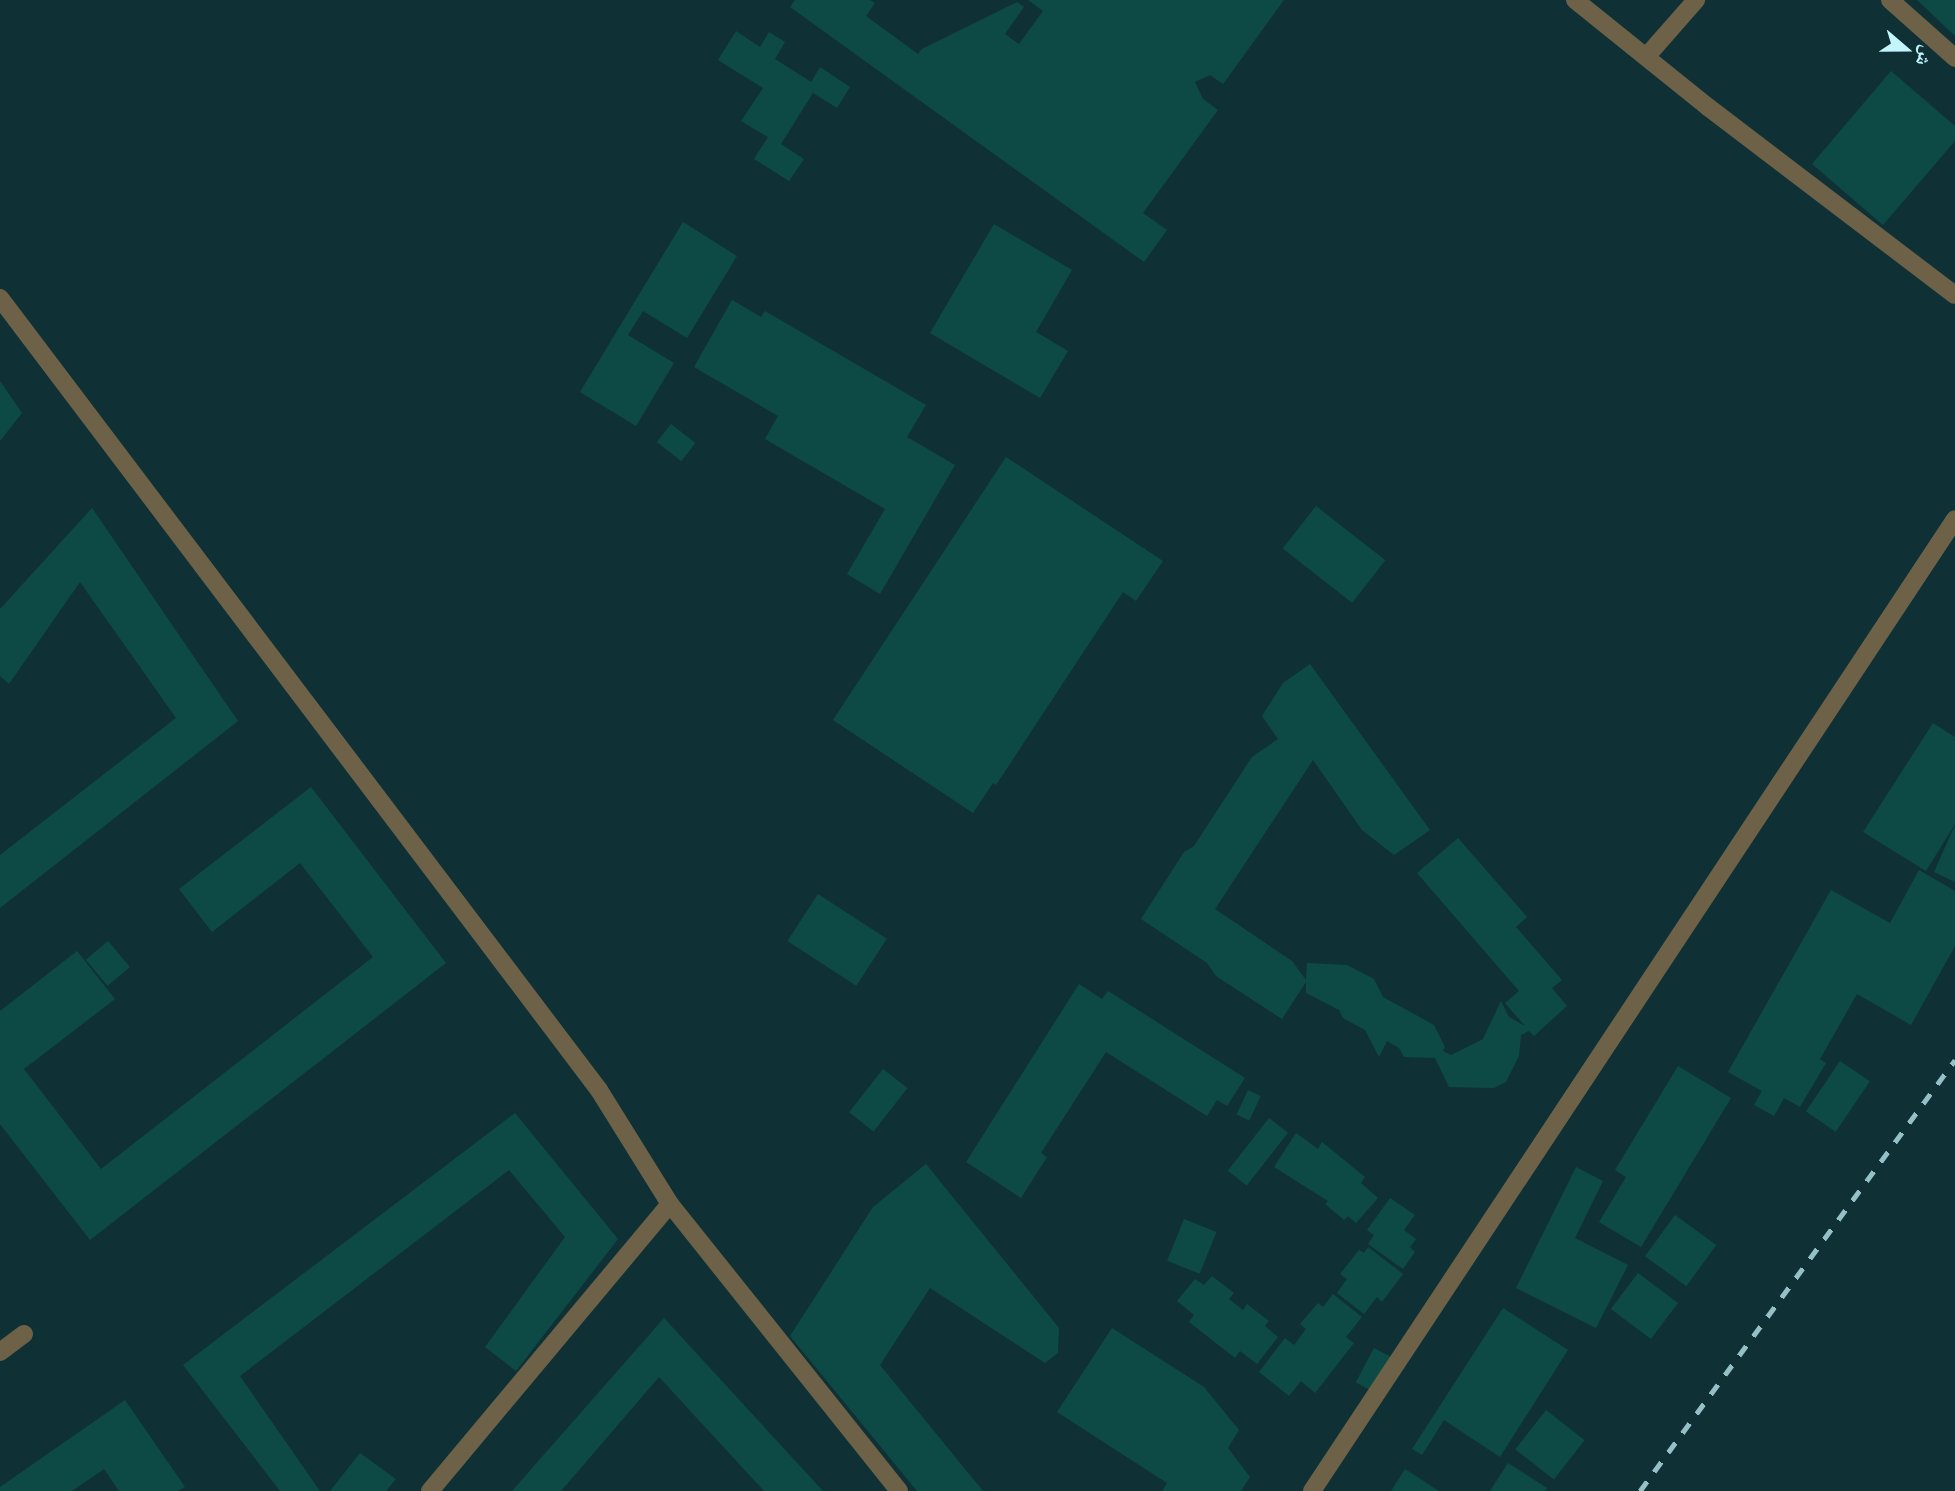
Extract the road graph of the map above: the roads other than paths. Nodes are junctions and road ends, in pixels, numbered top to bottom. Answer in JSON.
{"nodes":[{"id":1,"x":1575,"y":0,"type":"edge"},
{"id":2,"x":1696,"y":0,"type":"edge"},
{"id":3,"x":1890,"y":0,"type":"edge"},
{"id":4,"x":1646,"y":57,"type":"junction"},
{"id":5,"x":1955,"y":58,"type":"edge"},
{"id":6,"x":1955,"y":295,"type":"edge"},
{"id":7,"x":0,"y":298,"type":"edge"},
{"id":8,"x":1955,"y":519,"type":"edge"},
{"id":9,"x":670,"y":1204,"type":"junction"},
{"id":10,"x":24,"y":1334,"type":"dead end"},
{"id":11,"x":0,"y":1352,"type":"edge"},
{"id":12,"x":896,"y":1490,"type":"edge"},
{"id":13,"x":430,"y":1491,"type":"edge"},
{"id":14,"x":1312,"y":1491,"type":"edge"}],
"edges":[{"from":1,"to":4,"type":"street"},
{"from":2,"to":4,"type":"street"},
{"from":3,"to":5,"type":"street"},
{"from":4,"to":6,"type":"street"},
{"from":7,"to":9,"type":"street"},
{"from":8,"to":14,"type":"street"},
{"from":9,"to":12,"type":"street"},
{"from":9,"to":13,"type":"street"},
{"from":10,"to":11,"type":"street"}]}
